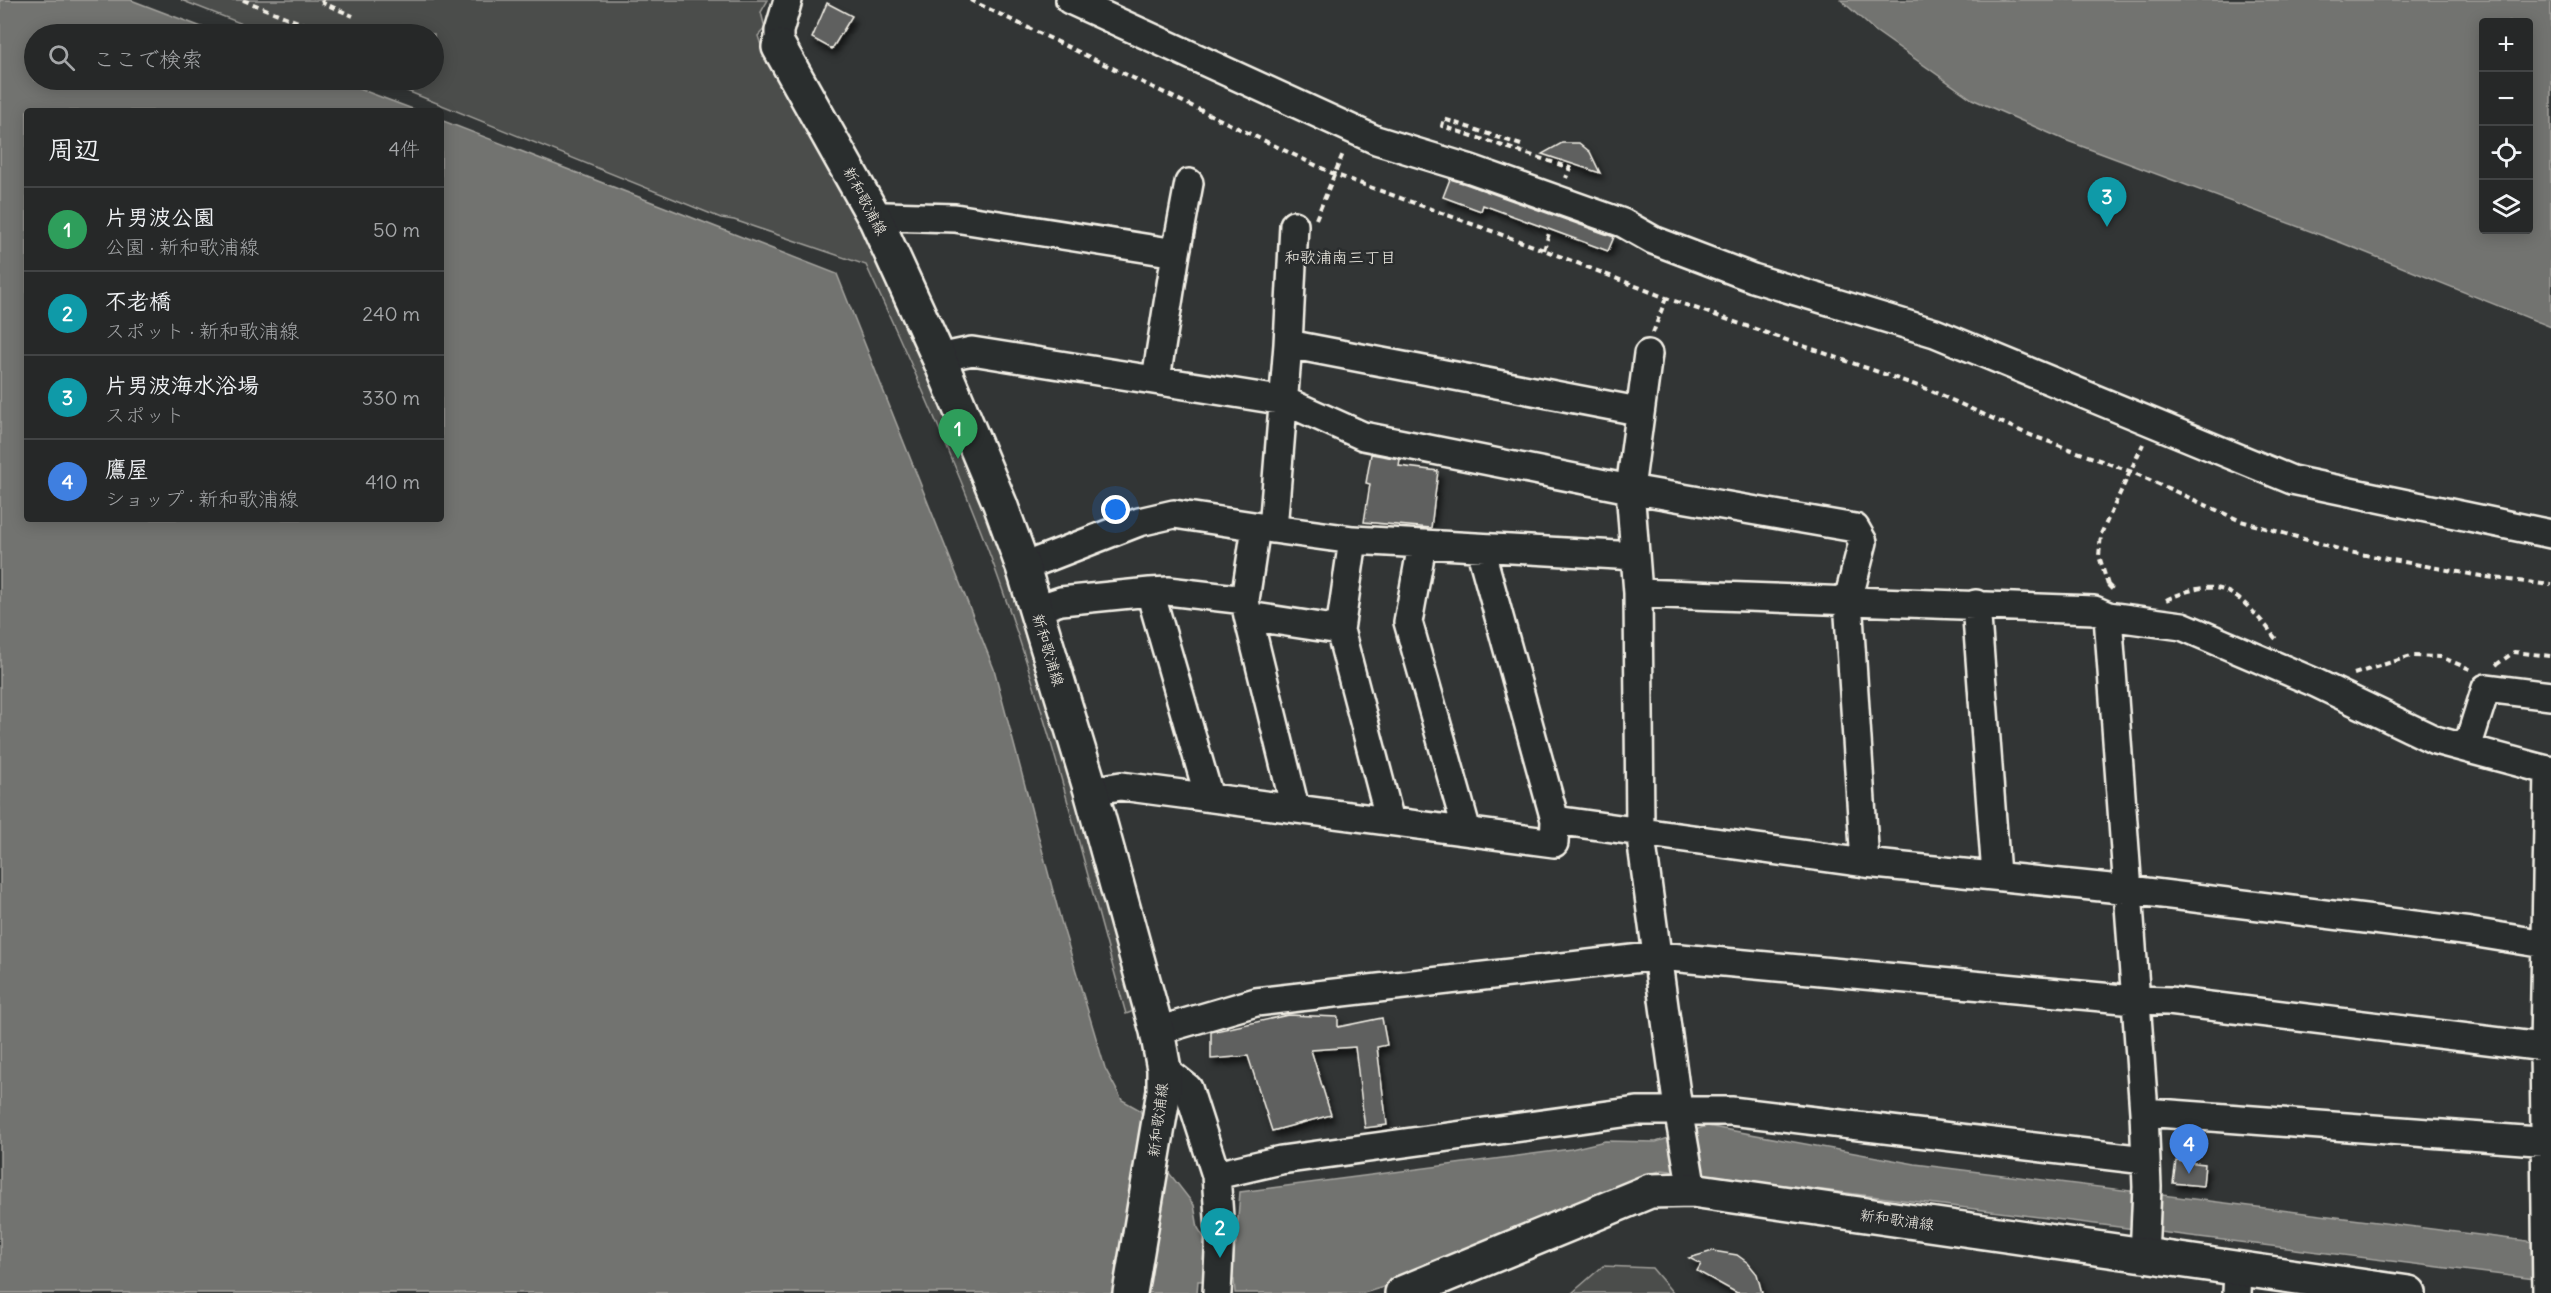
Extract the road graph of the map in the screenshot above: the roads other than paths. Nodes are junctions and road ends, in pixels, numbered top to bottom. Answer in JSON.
{"nodes":[{"id":1,"x":788,"y":0,"type":"edge"},
{"id":2,"x":1070,"y":0,"type":"edge"},
{"id":3,"x":779,"y":47,"type":"joint"},
{"id":4,"x":1189,"y":183,"type":"dead end"},
{"id":5,"x":876,"y":220,"type":"junction"},
{"id":6,"x":1304,"y":225,"type":"road end"},
{"id":7,"x":1176,"y":253,"type":"junction"},
{"id":8,"x":1288,"y":344,"type":"junction"},
{"id":9,"x":1650,"y":345,"type":"road end"},
{"id":10,"x":939,"y":358,"type":"junction"},
{"id":11,"x":1156,"y":379,"type":"junction"},
{"id":12,"x":1285,"y":401,"type":"junction"},
{"id":13,"x":1638,"y":411,"type":"junction"},
{"id":14,"x":1630,"y":489,"type":"junction"},
{"id":15,"x":1265,"y":528,"type":"junction"},
{"id":16,"x":2551,"y":534,"type":"edge"},
{"id":17,"x":1353,"y":540,"type":"junction"},
{"id":18,"x":1422,"y":546,"type":"junction"},
{"id":19,"x":1480,"y":548,"type":"junction"},
{"id":20,"x":1635,"y":556,"type":"junction"},
{"id":21,"x":1023,"y":567,"type":"junction"},
{"id":22,"x":1150,"y":592,"type":"junction"},
{"id":23,"x":1638,"y":594,"type":"junction"},
{"id":24,"x":1848,"y":600,"type":"junction"},
{"id":25,"x":1976,"y":604,"type":"junction"},
{"id":26,"x":1246,"y":608,"type":"junction"},
{"id":27,"x":1036,"y":609,"type":"junction"},
{"id":28,"x":2114,"y":611,"type":"junction"},
{"id":29,"x":1340,"y":630,"type":"junction"},
{"id":30,"x":2551,"y":696,"type":"edge"},
{"id":31,"x":2467,"y":748,"type":"junction"},
{"id":32,"x":2550,"y":770,"type":"edge"},
{"id":33,"x":1090,"y":791,"type":"junction"},
{"id":34,"x":1209,"y":797,"type":"junction"},
{"id":35,"x":1295,"y":808,"type":"junction"},
{"id":36,"x":1555,"y":820,"type":"junction"},
{"id":37,"x":1390,"y":821,"type":"junction"},
{"id":38,"x":1640,"y":830,"type":"junction"},
{"id":39,"x":1467,"y":831,"type":"junction"},
{"id":40,"x":1864,"y":863,"type":"junction"},
{"id":41,"x":1996,"y":875,"type":"junction"},
{"id":42,"x":2130,"y":890,"type":"junction"},
{"id":43,"x":2548,"y":944,"type":"edge"},
{"id":44,"x":1659,"y":956,"type":"junction"},
{"id":45,"x":2134,"y":1000,"type":"junction"},
{"id":46,"x":1157,"y":1031,"type":"junction"},
{"id":47,"x":2548,"y":1047,"type":"edge"},
{"id":48,"x":1164,"y":1069,"type":"junction"},
{"id":49,"x":2144,"y":1112,"type":"junction"},
{"id":50,"x":1679,"y":1116,"type":"junction"},
{"id":51,"x":2548,"y":1141,"type":"edge"},
{"id":52,"x":2145,"y":1160,"type":"junction"},
{"id":53,"x":1216,"y":1175,"type":"junction"},
{"id":54,"x":1691,"y":1183,"type":"junction"},
{"id":55,"x":2145,"y":1245,"type":"junction"},
{"id":56,"x":2237,"y":1282,"type":"edge"},
{"id":57,"x":2357,"y":1290,"type":"edge"},
{"id":58,"x":2547,"y":1292,"type":"edge"},
{"id":59,"x":1130,"y":1293,"type":"edge"},
{"id":60,"x":1217,"y":1293,"type":"edge"},
{"id":61,"x":1402,"y":1293,"type":"edge"},
{"id":62,"x":2409,"y":1293,"type":"edge"}],
"edges":[{"from":1,"to":3,"type":"street"},
{"from":2,"to":16,"type":"street"},
{"from":3,"to":5,"type":"main road","name":"新和歌浦線"},
{"from":4,"to":7,"type":"street"},
{"from":5,"to":7,"type":"street"},
{"from":5,"to":10,"type":"main road","name":"新和歌浦線"},
{"from":6,"to":8,"type":"street"},
{"from":7,"to":11,"type":"street"},
{"from":8,"to":12,"type":"street"},
{"from":8,"to":13,"type":"street"},
{"from":9,"to":13,"type":"street"},
{"from":10,"to":11,"type":"street"},
{"from":10,"to":21,"type":"main road","name":"新和歌浦線"},
{"from":11,"to":12,"type":"street"},
{"from":12,"to":14,"type":"street"},
{"from":12,"to":15,"type":"street"},
{"from":13,"to":14,"type":"street"},
{"from":14,"to":20,"type":"street"},
{"from":14,"to":24,"type":"street"},
{"from":15,"to":17,"type":"street"},
{"from":15,"to":21,"type":"street"},
{"from":15,"to":26,"type":"street"},
{"from":17,"to":18,"type":"street"},
{"from":17,"to":29,"type":"street"},
{"from":18,"to":19,"type":"street"},
{"from":18,"to":39,"type":"street"},
{"from":19,"to":20,"type":"street"},
{"from":19,"to":36,"type":"street"},
{"from":20,"to":23,"type":"street"},
{"from":21,"to":27,"type":"main road","name":"新和歌浦線"},
{"from":22,"to":26,"type":"street"},
{"from":22,"to":27,"type":"street"},
{"from":22,"to":34,"type":"street"},
{"from":23,"to":24,"type":"street"},
{"from":23,"to":38,"type":"street"},
{"from":24,"to":25,"type":"street"},
{"from":24,"to":40,"type":"street"},
{"from":25,"to":28,"type":"street"},
{"from":25,"to":41,"type":"street"},
{"from":26,"to":29,"type":"street"},
{"from":26,"to":35,"type":"street"},
{"from":27,"to":33,"type":"main road","name":"新和歌浦線"},
{"from":28,"to":31,"type":"street"},
{"from":28,"to":42,"type":"street"},
{"from":29,"to":37,"type":"street"},
{"from":30,"to":31,"type":"street"},
{"from":31,"to":32,"type":"street"},
{"from":32,"to":43,"type":"street"},
{"from":33,"to":34,"type":"street"},
{"from":33,"to":46,"type":"main road","name":"新和歌浦線"},
{"from":34,"to":35,"type":"street"},
{"from":35,"to":37,"type":"street"},
{"from":36,"to":38,"type":"street"},
{"from":36,"to":39,"type":"street"},
{"from":37,"to":39,"type":"street"},
{"from":38,"to":40,"type":"street"},
{"from":38,"to":44,"type":"street"},
{"from":40,"to":41,"type":"street"},
{"from":41,"to":42,"type":"street"},
{"from":42,"to":43,"type":"street"},
{"from":42,"to":45,"type":"street"},
{"from":43,"to":47,"type":"street"},
{"from":44,"to":45,"type":"street"},
{"from":44,"to":46,"type":"street"},
{"from":44,"to":50,"type":"street"},
{"from":45,"to":47,"type":"street"},
{"from":45,"to":49,"type":"street"},
{"from":46,"to":48,"type":"main road","name":"新和歌浦線"},
{"from":47,"to":51,"type":"street"},
{"from":48,"to":53,"type":"street"},
{"from":48,"to":59,"type":"main road","name":"新和歌浦線"},
{"from":49,"to":51,"type":"street"},
{"from":49,"to":52,"type":"street"},
{"from":50,"to":52,"type":"street"},
{"from":50,"to":53,"type":"street"},
{"from":50,"to":54,"type":"street"},
{"from":51,"to":58,"type":"street"},
{"from":52,"to":55,"type":"street"},
{"from":53,"to":60,"type":"street"},
{"from":54,"to":55,"type":"main road","name":"新和歌浦線"},
{"from":54,"to":61,"type":"main road","name":"新和歌浦線"},
{"from":55,"to":56,"type":"main road","name":"新和歌浦線"},
{"from":56,"to":57,"type":"main road","name":"新和歌浦線"},
{"from":57,"to":62,"type":"main road","name":"新和歌浦線"}]}
